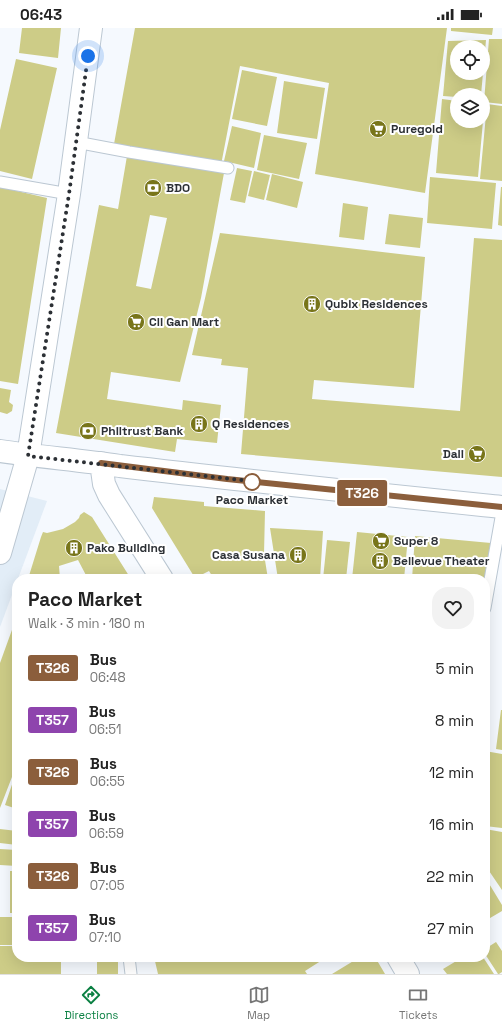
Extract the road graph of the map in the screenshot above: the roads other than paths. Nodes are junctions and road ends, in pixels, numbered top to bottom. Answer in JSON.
{"nodes":[{"id":1,"x":91,"y":28,"type":"edge"},
{"id":2,"x":76,"y":142,"type":"junction"},
{"id":3,"x":228,"y":168,"type":"dead end"},
{"id":4,"x":0,"y":182,"type":"edge"},
{"id":5,"x":69,"y":194,"type":"junction"},
{"id":6,"x":0,"y":451,"type":"edge"},
{"id":7,"x":28,"y":456,"type":"junction"},
{"id":8,"x":101,"y":463,"type":"junction"},
{"id":9,"x":502,"y":507,"type":"edge"},
{"id":10,"x":502,"y":512,"type":"edge"},
{"id":11,"x":0,"y":553,"type":"edge"},
{"id":12,"x":159,"y":574,"type":"edge"},
{"id":13,"x":490,"y":580,"type":"edge"},
{"id":14,"x":130,"y":962,"type":"edge"},
{"id":15,"x":401,"y":962,"type":"edge"},
{"id":16,"x":131,"y":974,"type":"edge"},
{"id":17,"x":408,"y":974,"type":"edge"}],
"edges":[{"from":1,"to":2,"type":"main road"},
{"from":2,"to":3,"type":"lane"},
{"from":2,"to":5,"type":"main road"},
{"from":4,"to":5,"type":"lane"},
{"from":5,"to":7,"type":"main road"},
{"from":6,"to":7,"type":"main road"},
{"from":7,"to":8,"type":"main road"},
{"from":7,"to":11,"type":"main road"},
{"from":8,"to":9,"type":"main road"},
{"from":8,"to":12,"type":"main road"},
{"from":10,"to":13,"type":"lane"},
{"from":14,"to":16,"type":"lane"},
{"from":15,"to":17,"type":"main road"}]}
